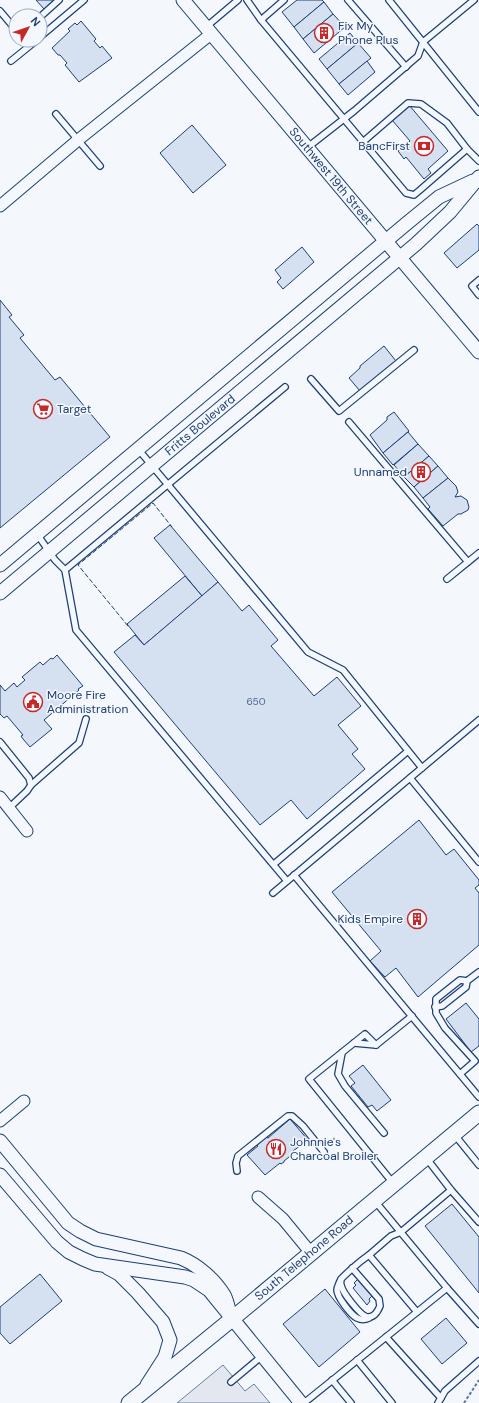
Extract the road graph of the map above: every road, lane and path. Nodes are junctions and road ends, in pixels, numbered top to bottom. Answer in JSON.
{"nodes":[{"id":1,"x":59,"y":0,"type":"edge"},
{"id":2,"x":84,"y":0,"type":"edge"},
{"id":3,"x":183,"y":0,"type":"edge"},
{"id":4,"x":238,"y":0,"type":"edge"},
{"id":5,"x":248,"y":0,"type":"edge"},
{"id":6,"x":284,"y":0,"type":"edge"},
{"id":7,"x":348,"y":0,"type":"edge"},
{"id":8,"x":389,"y":0,"type":"edge"},
{"id":9,"x":474,"y":0,"type":"edge"},
{"id":10,"x":48,"y":10,"type":"edge"},
{"id":11,"x":0,"y":11,"type":"edge"},
{"id":12,"x":8,"y":20,"type":"edge"},
{"id":13,"x":261,"y":20,"type":"junction"},
{"id":14,"x":48,"y":30,"type":"edge"},
{"id":15,"x":209,"y":30,"type":"junction"},
{"id":16,"x":423,"y":42,"type":"junction"},
{"id":17,"x":27,"y":48,"type":"edge"},
{"id":18,"x":11,"y":61,"type":"dead end"},
{"id":19,"x":406,"y":67,"type":"junction"},
{"id":20,"x":479,"y":112,"type":"edge"},
{"id":21,"x":56,"y":114,"type":"dead end"},
{"id":22,"x":344,"y":119,"type":"junction"},
{"id":23,"x":78,"y":140,"type":"junction"},
{"id":24,"x":364,"y":141,"type":"junction"},
{"id":25,"x":307,"y":147,"type":"junction"},
{"id":26,"x":467,"y":149,"type":"junction"},
{"id":27,"x":479,"y":161,"type":"edge"},
{"id":28,"x":100,"y":166,"type":"dead end"},
{"id":29,"x":477,"y":179,"type":"edge"},
{"id":30,"x":0,"y":206,"type":"edge"},
{"id":31,"x":386,"y":241,"type":"junction"},
{"id":32,"x":400,"y":257,"type":"junction"},
{"id":33,"x":479,"y":280,"type":"edge"},
{"id":34,"x":479,"y":295,"type":"edge"},
{"id":35,"x":478,"y":349,"type":"edge"},
{"id":36,"x":414,"y":350,"type":"dead end"},
{"id":37,"x":311,"y":379,"type":"dead end"},
{"id":38,"x":285,"y":387,"type":"dead end"},
{"id":39,"x":349,"y":422,"type":"dead end"},
{"id":40,"x":137,"y":449,"type":"junction"},
{"id":41,"x":151,"y":466,"type":"junction"},
{"id":42,"x":167,"y":484,"type":"junction"},
{"id":43,"x":37,"y":534,"type":"junction"},
{"id":44,"x":48,"y":552,"type":"junction"},
{"id":45,"x":479,"y":552,"type":"edge"},
{"id":46,"x":468,"y":562,"type":"junction"},
{"id":47,"x":0,"y":565,"type":"edge"},
{"id":48,"x":65,"y":570,"type":"junction"},
{"id":49,"x":448,"y":580,"type":"dead end"},
{"id":50,"x":0,"y":593,"type":"edge"},
{"id":51,"x":86,"y":719,"type":"dead end"},
{"id":52,"x":479,"y":720,"type":"edge"},
{"id":53,"x":0,"y":742,"type":"edge"},
{"id":54,"x":408,"y":751,"type":"junction"},
{"id":55,"x":422,"y":768,"type":"junction"},
{"id":56,"x":410,"y":778,"type":"junction"},
{"id":57,"x":31,"y":785,"type":"junction"},
{"id":58,"x":0,"y":797,"type":"edge"},
{"id":59,"x":9,"y":808,"type":"junction"},
{"id":60,"x":27,"y":831,"type":"dead end"},
{"id":61,"x":479,"y":862,"type":"edge"},
{"id":62,"x":274,"y":864,"type":"junction"},
{"id":63,"x":294,"y":875,"type":"junction"},
{"id":64,"x":287,"y":881,"type":"junction"},
{"id":65,"x":273,"y":893,"type":"dead end"},
{"id":66,"x":478,"y":973,"type":"edge"},
{"id":67,"x":467,"y":981,"type":"junction"},
{"id":68,"x":435,"y":1007,"type":"junction"},
{"id":69,"x":412,"y":1016,"type":"junction"},
{"id":70,"x":354,"y":1043,"type":"junction"},
{"id":71,"x":376,"y":1045,"type":"junction"},
{"id":72,"x":342,"y":1052,"type":"junction"},
{"id":73,"x":460,"y":1074,"type":"junction"},
{"id":74,"x":479,"y":1097,"type":"edge"},
{"id":75,"x":24,"y":1101,"type":"dead end"},
{"id":76,"x":479,"y":1113,"type":"edge"},
{"id":77,"x":0,"y":1121,"type":"edge"},
{"id":78,"x":384,"y":1133,"type":"dead end"},
{"id":79,"x":453,"y":1134,"type":"junction"},
{"id":80,"x":0,"y":1142,"type":"edge"},
{"id":81,"x":324,"y":1152,"type":"dead end"},
{"id":82,"x":426,"y":1157,"type":"junction"},
{"id":83,"x":479,"y":1165,"type":"edge"},
{"id":84,"x":237,"y":1171,"type":"dead end"},
{"id":85,"x":0,"y":1175,"type":"edge"},
{"id":86,"x":394,"y":1184,"type":"junction"},
{"id":87,"x":451,"y":1190,"type":"junction"},
{"id":88,"x":258,"y":1197,"type":"dead end"},
{"id":89,"x":374,"y":1200,"type":"junction"},
{"id":90,"x":479,"y":1222,"type":"edge"},
{"id":91,"x":401,"y":1232,"type":"junction"},
{"id":92,"x":311,"y":1253,"type":"junction"},
{"id":93,"x":369,"y":1255,"type":"junction"},
{"id":94,"x":101,"y":1265,"type":"junction"},
{"id":95,"x":352,"y":1268,"type":"junction"},
{"id":96,"x":447,"y":1288,"type":"junction"},
{"id":97,"x":417,"y":1312,"type":"junction"},
{"id":98,"x":232,"y":1319,"type":"junction"},
{"id":99,"x":479,"y":1324,"type":"edge"},
{"id":100,"x":386,"y":1337,"type":"junction"},
{"id":101,"x":262,"y":1356,"type":"junction"},
{"id":102,"x":357,"y":1360,"type":"junction"},
{"id":103,"x":479,"y":1361,"type":"edge"},
{"id":104,"x":332,"y":1380,"type":"junction"},
{"id":105,"x":479,"y":1380,"type":"edge"},
{"id":106,"x":231,"y":1382,"type":"dead end"},
{"id":107,"x":144,"y":1390,"type":"junction"},
{"id":108,"x":439,"y":1400,"type":"edge"},
{"id":109,"x":128,"y":1403,"type":"edge"},
{"id":110,"x":301,"y":1403,"type":"edge"},
{"id":111,"x":304,"y":1403,"type":"edge"},
{"id":112,"x":351,"y":1403,"type":"edge"},
{"id":113,"x":392,"y":1403,"type":"edge"},
{"id":114,"x":464,"y":1403,"type":"edge"}],
"edges":[{"from":1,"to":10,"type":"lane"},
{"from":2,"to":14,"type":"lane"},
{"from":3,"to":15,"type":"street","name":"Southwest 19th Street"},
{"from":4,"to":15,"type":"lane"},
{"from":5,"to":13,"type":"lane"},
{"from":6,"to":13,"type":"lane"},
{"from":7,"to":19,"type":"lane"},
{"from":8,"to":16,"type":"lane"},
{"from":9,"to":16,"type":"lane"},
{"from":11,"to":12,"type":"lane"},
{"from":13,"to":22,"type":"lane"},
{"from":15,"to":23,"type":"street"},
{"from":15,"to":25,"type":"street","name":"Southwest 19th Street"},
{"from":16,"to":19,"type":"lane"},
{"from":16,"to":20,"type":"lane"},
{"from":17,"to":18,"type":"lane"},
{"from":19,"to":22,"type":"lane"},
{"from":21,"to":23,"type":"lane"},
{"from":22,"to":24,"type":"lane"},
{"from":22,"to":25,"type":"lane"},
{"from":23,"to":28,"type":"lane"},
{"from":23,"to":30,"type":"street"},
{"from":24,"to":26,"type":"lane"},
{"from":24,"to":26,"type":"lane"},
{"from":25,"to":31,"type":"street","name":"Southwest 19th Street"},
{"from":26,"to":27,"type":"lane"},
{"from":29,"to":31,"type":"street","name":"Fritts Boulevard"},
{"from":29,"to":32,"type":"street","name":"Fritts Boulevard"},
{"from":31,"to":32,"type":"street","name":"Southwest 19th Street"},
{"from":31,"to":40,"type":"street","name":"Fritts Boulevard"},
{"from":32,"to":35,"type":"street","name":"Southwest 19th Street"},
{"from":32,"to":41,"type":"street","name":"Fritts Boulevard"},
{"from":33,"to":34,"type":"lane"},
{"from":36,"to":37,"type":"lane"},
{"from":38,"to":42,"type":"lane"},
{"from":39,"to":46,"type":"lane"},
{"from":40,"to":41,"type":"lane"},
{"from":40,"to":43,"type":"street","name":"Fritts Boulevard"},
{"from":41,"to":42,"type":"lane"},
{"from":41,"to":44,"type":"street","name":"Fritts Boulevard"},
{"from":42,"to":48,"type":"lane"},
{"from":42,"to":54,"type":"lane"},
{"from":43,"to":44,"type":"lane"},
{"from":43,"to":47,"type":"street","name":"Fritts Boulevard"},
{"from":44,"to":48,"type":"lane"},
{"from":44,"to":50,"type":"street","name":"Fritts Boulevard"},
{"from":45,"to":46,"type":"lane"},
{"from":46,"to":49,"type":"lane"},
{"from":48,"to":62,"type":"lane"},
{"from":51,"to":57,"type":"lane"},
{"from":52,"to":55,"type":"lane"},
{"from":53,"to":57,"type":"lane"},
{"from":54,"to":55,"type":"lane"},
{"from":54,"to":62,"type":"lane"},
{"from":55,"to":56,"type":"lane"},
{"from":56,"to":61,"type":"lane"},
{"from":56,"to":63,"type":"lane"},
{"from":57,"to":59,"type":"lane"},
{"from":58,"to":59,"type":"street"},
{"from":59,"to":60,"type":"street"},
{"from":62,"to":64,"type":"lane"},
{"from":63,"to":64,"type":"lane"},
{"from":63,"to":69,"type":"lane"},
{"from":64,"to":65,"type":"lane"},
{"from":66,"to":67,"type":"lane"},
{"from":67,"to":68,"type":"lane"},
{"from":67,"to":68,"type":"lane"},
{"from":68,"to":73,"type":"lane"},
{"from":69,"to":71,"type":"lane"},
{"from":69,"to":73,"type":"lane"},
{"from":70,"to":71,"type":"lane"},
{"from":70,"to":71,"type":"lane"},
{"from":70,"to":72,"type":"lane"},
{"from":72,"to":78,"type":"lane"},
{"from":72,"to":86,"type":"lane"},
{"from":73,"to":74,"type":"lane"},
{"from":75,"to":77,"type":"street"},
{"from":76,"to":79,"type":"main road","name":"South Telephone Road"},
{"from":79,"to":82,"type":"main road","name":"South Telephone Road"},
{"from":79,"to":83,"type":"lane"},
{"from":80,"to":98,"type":"street"},
{"from":81,"to":84,"type":"lane"},
{"from":82,"to":86,"type":"main road","name":"South Telephone Road"},
{"from":82,"to":87,"type":"lane"},
{"from":85,"to":94,"type":"street"},
{"from":86,"to":89,"type":"main road","name":"South Telephone Road"},
{"from":87,"to":90,"type":"lane"},
{"from":87,"to":91,"type":"lane"},
{"from":88,"to":92,"type":"street"},
{"from":89,"to":91,"type":"lane"},
{"from":89,"to":92,"type":"main road","name":"South Telephone Road"},
{"from":91,"to":93,"type":"lane"},
{"from":91,"to":96,"type":"lane"},
{"from":92,"to":98,"type":"main road","name":"South Telephone Road"},
{"from":93,"to":95,"type":"lane"},
{"from":93,"to":97,"type":"lane"},
{"from":94,"to":98,"type":"street"},
{"from":94,"to":107,"type":"street"},
{"from":95,"to":95,"type":"lane"},
{"from":96,"to":97,"type":"lane"},
{"from":96,"to":99,"type":"lane"},
{"from":97,"to":100,"type":"lane"},
{"from":98,"to":101,"type":"street"},
{"from":98,"to":107,"type":"main road","name":"South Telephone Road"},
{"from":100,"to":102,"type":"lane"},
{"from":100,"to":108,"type":"lane"},
{"from":101,"to":106,"type":"lane"},
{"from":101,"to":110,"type":"street"},
{"from":102,"to":104,"type":"lane"},
{"from":102,"to":113,"type":"lane"},
{"from":103,"to":108,"type":"lane"},
{"from":104,"to":111,"type":"lane"},
{"from":104,"to":112,"type":"lane"},
{"from":105,"to":114,"type":"path"},
{"from":107,"to":109,"type":"main road","name":"South Telephone Road"}]}
